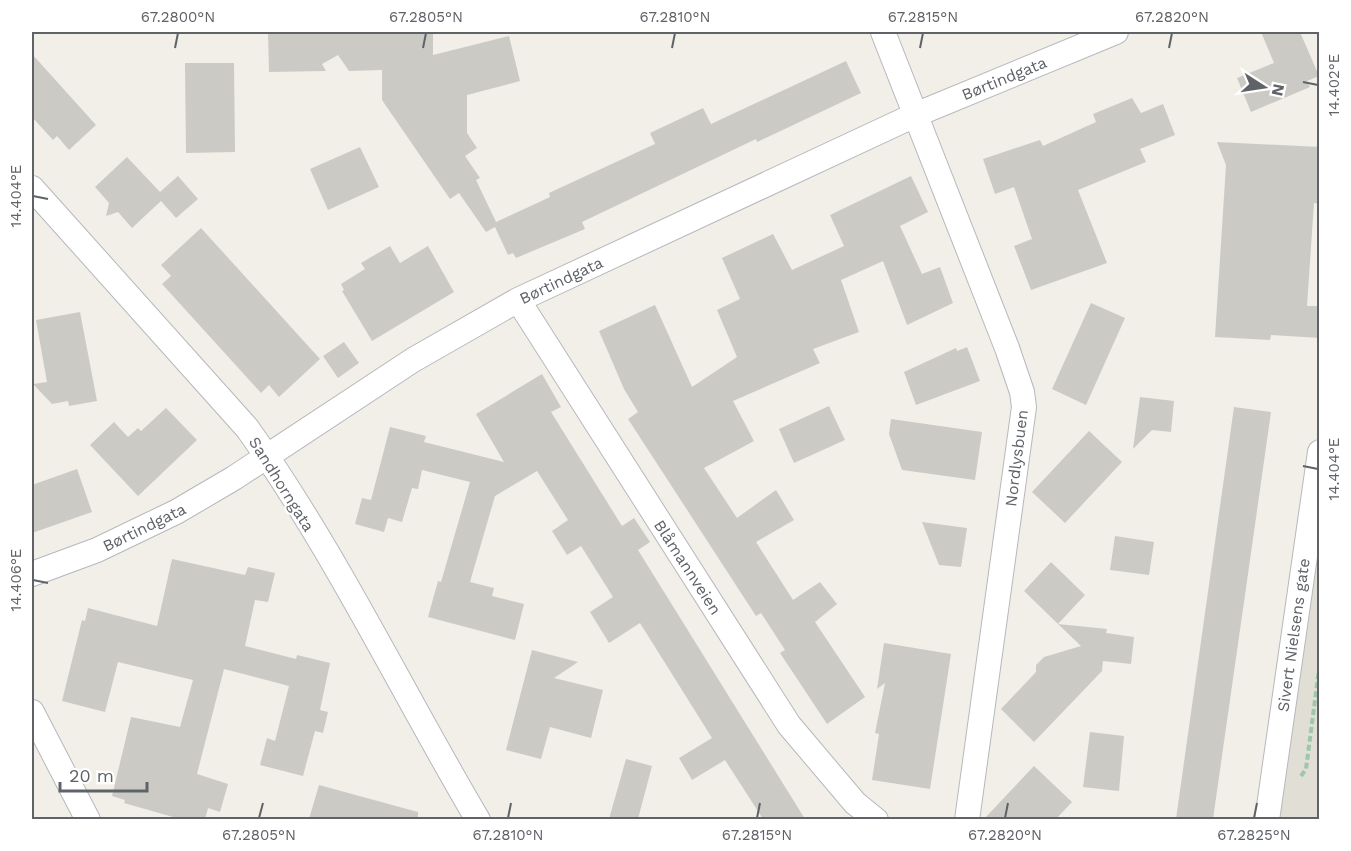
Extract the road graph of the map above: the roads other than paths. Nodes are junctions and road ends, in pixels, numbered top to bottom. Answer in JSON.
{"nodes":[{"id":1,"x":883,"y":32,"type":"edge"},
{"id":2,"x":1116,"y":32,"type":"edge"},
{"id":3,"x":915,"y":115,"type":"junction"},
{"id":4,"x":32,"y":188,"type":"edge"},
{"id":5,"x":518,"y":300,"type":"junction"},
{"id":6,"x":1320,"y":452,"type":"edge"},
{"id":7,"x":267,"y":456,"type":"junction"},
{"id":8,"x":32,"y":574,"type":"edge"},
{"id":9,"x":32,"y":712,"type":"edge"},
{"id":10,"x":78,"y":817,"type":"edge"},
{"id":11,"x":478,"y":819,"type":"edge"},
{"id":12,"x":876,"y":819,"type":"edge"},
{"id":13,"x":967,"y":819,"type":"edge"},
{"id":14,"x":1267,"y":819,"type":"edge"}],
"edges":[{"from":1,"to":3,"type":"street","name":"Nordlysbuen"},
{"from":2,"to":3,"type":"street","name":"Børtindgata"},
{"from":3,"to":5,"type":"street","name":"Børtindgata"},
{"from":3,"to":13,"type":"street","name":"Nordlysbuen"},
{"from":4,"to":7,"type":"street","name":"Sandhorngata"},
{"from":5,"to":7,"type":"street","name":"Børtindgata"},
{"from":5,"to":12,"type":"street","name":"Blåmannveien"},
{"from":6,"to":14,"type":"street","name":"Sivert Nielsens gate"},
{"from":7,"to":8,"type":"street","name":"Børtindgata"},
{"from":7,"to":11,"type":"street","name":"Sandhorngata"},
{"from":9,"to":10,"type":"street"}]}
